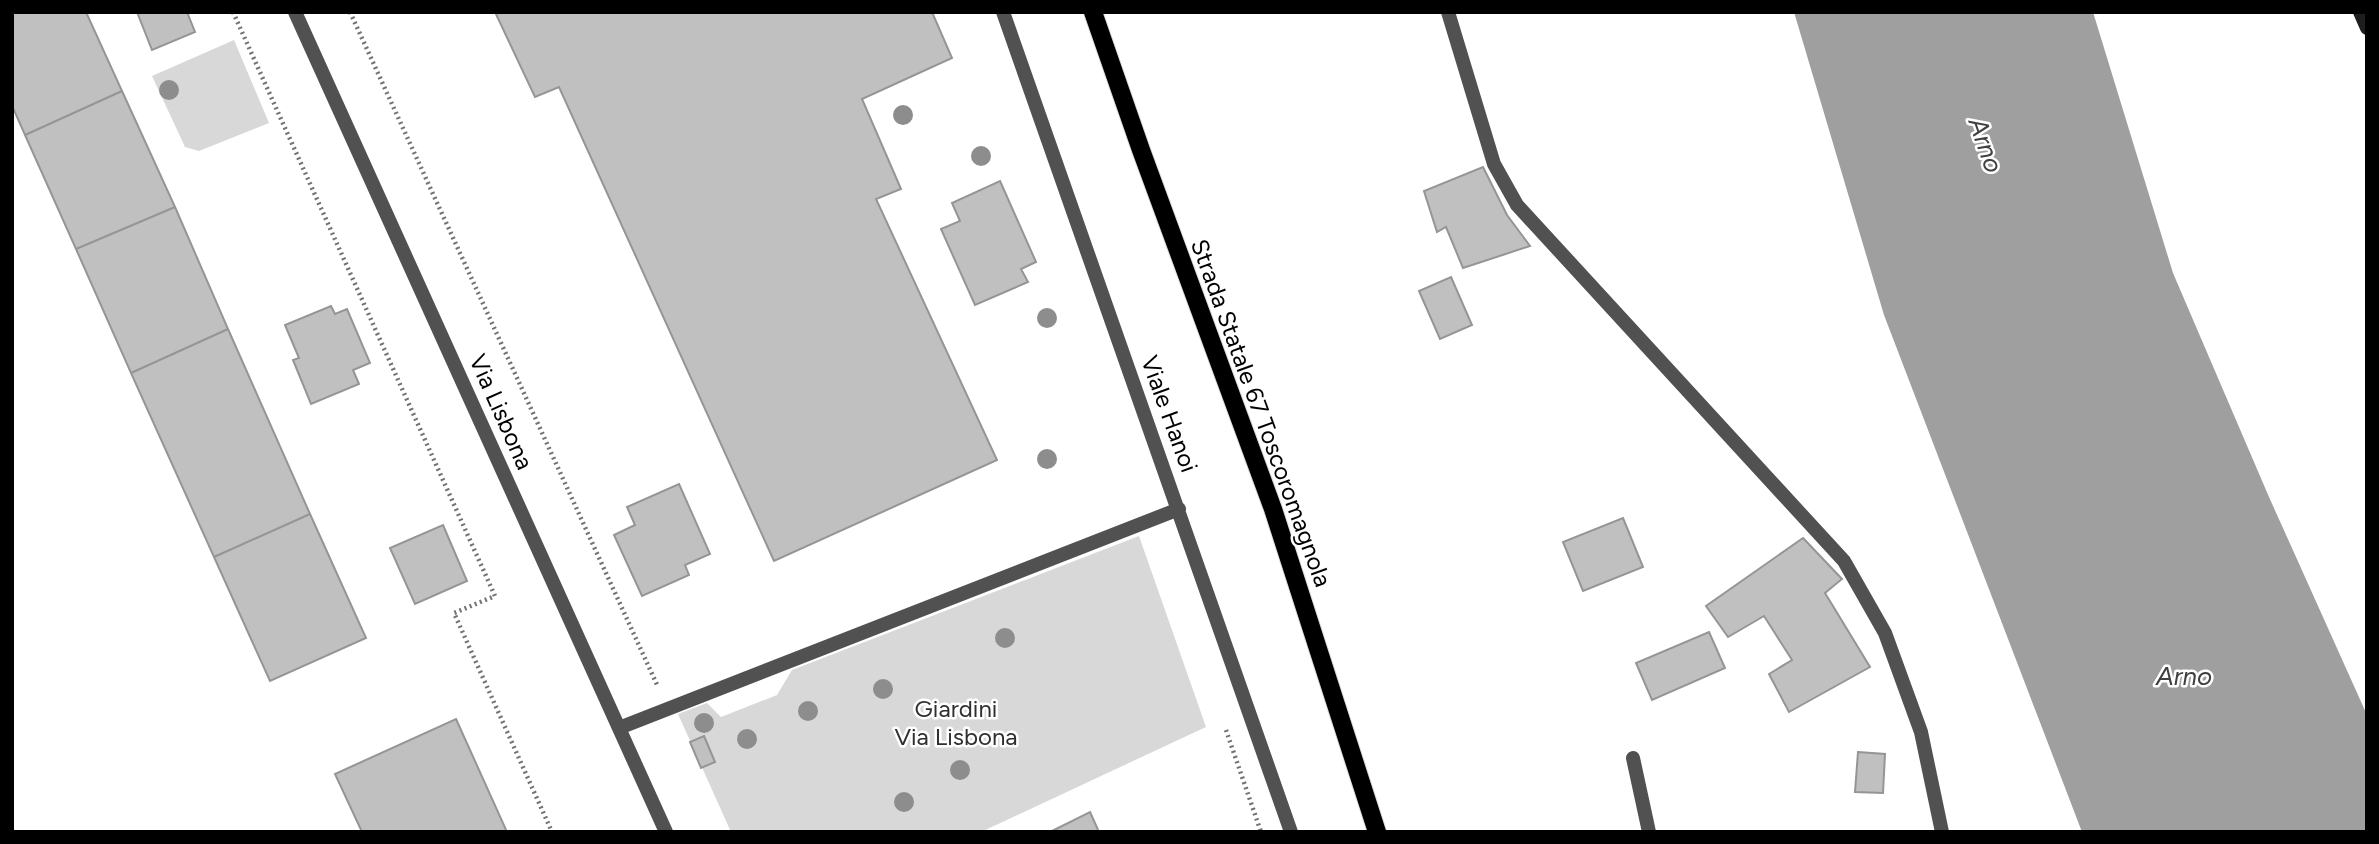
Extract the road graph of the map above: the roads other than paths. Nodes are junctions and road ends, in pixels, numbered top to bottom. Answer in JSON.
{"nodes":[{"id":1,"x":295,"y":12,"type":"edge"},
{"id":2,"x":1003,"y":12,"type":"edge"},
{"id":3,"x":1093,"y":12,"type":"edge"},
{"id":4,"x":1448,"y":12,"type":"edge"},
{"id":5,"x":2360,"y":12,"type":"edge"},
{"id":6,"x":2367,"y":28,"type":"edge"},
{"id":7,"x":1179,"y":509,"type":"junction"},
{"id":8,"x":619,"y":728,"type":"junction"},
{"id":9,"x":1633,"y":758,"type":"dead end"},
{"id":10,"x":1938,"y":831,"type":"edge"},
{"id":11,"x":666,"y":832,"type":"edge"},
{"id":12,"x":1291,"y":832,"type":"edge"},
{"id":13,"x":1377,"y":832,"type":"edge"},
{"id":14,"x":1649,"y":832,"type":"edge"}],
"edges":[{"from":1,"to":8,"type":"street","name":"Via Lisbona"},
{"from":2,"to":7,"type":"street","name":"Viale Hanoi"},
{"from":3,"to":13,"type":"main road","name":"Strada Statale 67 Toscoromagnola"},
{"from":4,"to":10,"type":"street"},
{"from":5,"to":6,"type":"main road"},
{"from":7,"to":8,"type":"street"},
{"from":7,"to":12,"type":"street","name":"Viale Hanoi"},
{"from":8,"to":11,"type":"street","name":"Via Lisbona"},
{"from":9,"to":14,"type":"street"}]}
